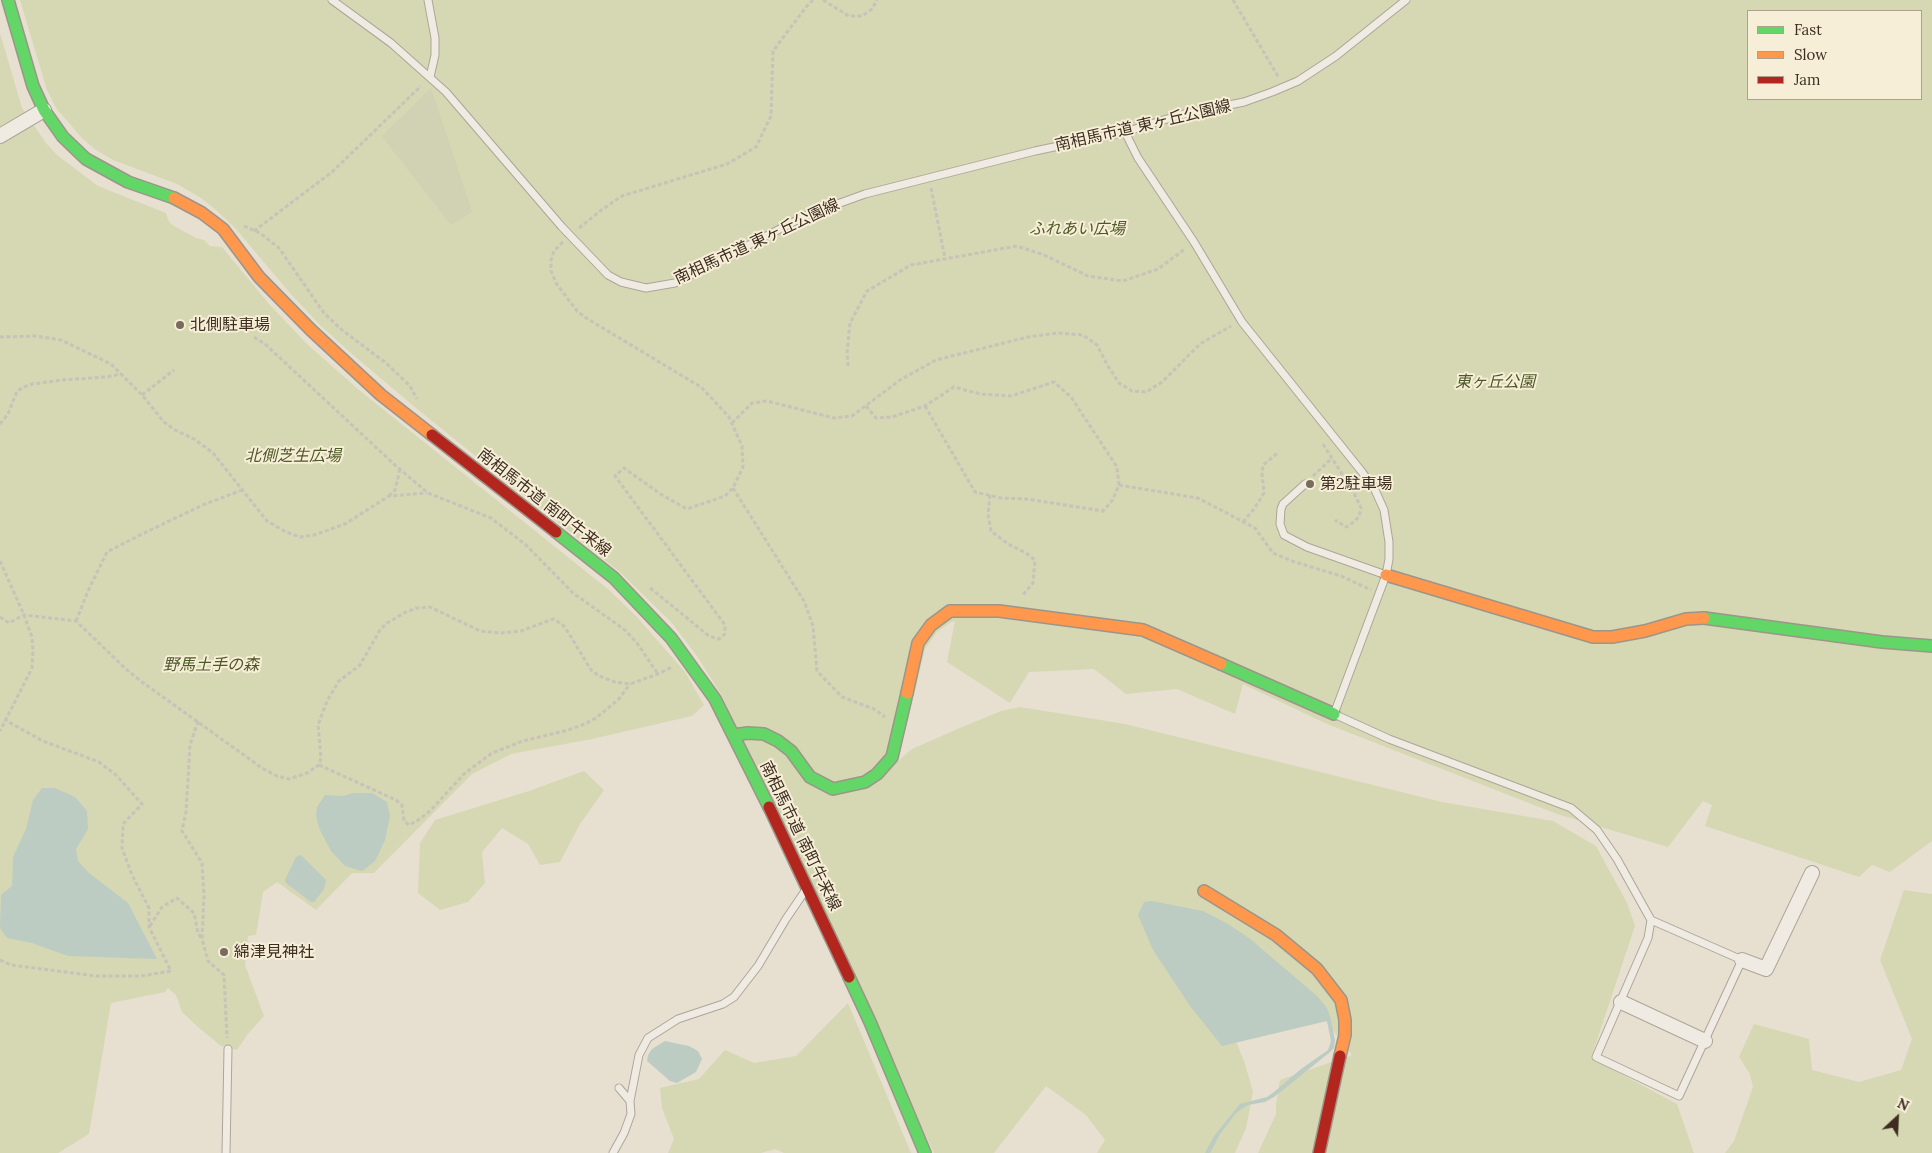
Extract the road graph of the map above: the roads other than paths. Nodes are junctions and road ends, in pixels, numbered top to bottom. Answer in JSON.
{"nodes":[{"id":1,"x":8,"y":0,"type":"edge"},
{"id":2,"x":332,"y":0,"type":"edge"},
{"id":3,"x":428,"y":0,"type":"edge"},
{"id":4,"x":1406,"y":0,"type":"edge"},
{"id":5,"x":430,"y":77,"type":"junction"},
{"id":6,"x":44,"y":110,"type":"junction"},
{"id":7,"x":1125,"y":132,"type":"junction"},
{"id":8,"x":0,"y":136,"type":"edge"},
{"id":9,"x":1305,"y":484,"type":"dead end"},
{"id":10,"x":1386,"y":575,"type":"junction"},
{"id":11,"x":1932,"y":646,"type":"edge"},
{"id":12,"x":1334,"y":714,"type":"junction"},
{"id":13,"x":733,"y":735,"type":"junction"},
{"id":14,"x":1812,"y":873,"type":"dead end"},
{"id":15,"x":807,"y":888,"type":"junction"},
{"id":16,"x":1204,"y":891,"type":"dead end"},
{"id":17,"x":1651,"y":920,"type":"junction"},
{"id":18,"x":1742,"y":960,"type":"junction"},
{"id":19,"x":1621,"y":1002,"type":"junction"},
{"id":20,"x":1705,"y":1041,"type":"junction"},
{"id":21,"x":228,"y":1049,"type":"road end"},
{"id":22,"x":619,"y":1088,"type":"dead end"},
{"id":23,"x":630,"y":1101,"type":"junction"},
{"id":24,"x":226,"y":1153,"type":"edge"},
{"id":25,"x":613,"y":1153,"type":"edge"},
{"id":26,"x":926,"y":1153,"type":"edge"},
{"id":27,"x":1319,"y":1153,"type":"edge"}],
"edges":[{"from":1,"to":6,"type":"street","name":"南相馬市道 南町牛来線"},
{"from":2,"to":5,"type":"lane","name":"南相馬市道 東ヶ丘公園線"},
{"from":3,"to":5,"type":"lane"},
{"from":4,"to":7,"type":"lane","name":"南相馬市道 東ヶ丘公園線"},
{"from":5,"to":7,"type":"lane","name":"南相馬市道 東ヶ丘公園線"},
{"from":6,"to":8,"type":"street"},
{"from":6,"to":13,"type":"street","name":"南相馬市道 南町牛来線"},
{"from":7,"to":10,"type":"lane"},
{"from":9,"to":10,"type":"lane"},
{"from":10,"to":11,"type":"street"},
{"from":10,"to":12,"type":"lane"},
{"from":12,"to":13,"type":"street"},
{"from":12,"to":17,"type":"lane"},
{"from":13,"to":15,"type":"street","name":"南相馬市道 南町牛来線"},
{"from":14,"to":18,"type":"street"},
{"from":15,"to":23,"type":"lane"},
{"from":15,"to":26,"type":"street","name":"南相馬市道 南町牛来線"},
{"from":16,"to":27,"type":"street"},
{"from":17,"to":18,"type":"lane"},
{"from":17,"to":19,"type":"lane"},
{"from":18,"to":20,"type":"lane"},
{"from":19,"to":20,"type":"street"},
{"from":19,"to":20,"type":"lane"},
{"from":21,"to":24,"type":"lane"},
{"from":22,"to":23,"type":"lane"},
{"from":23,"to":25,"type":"lane"}]}
